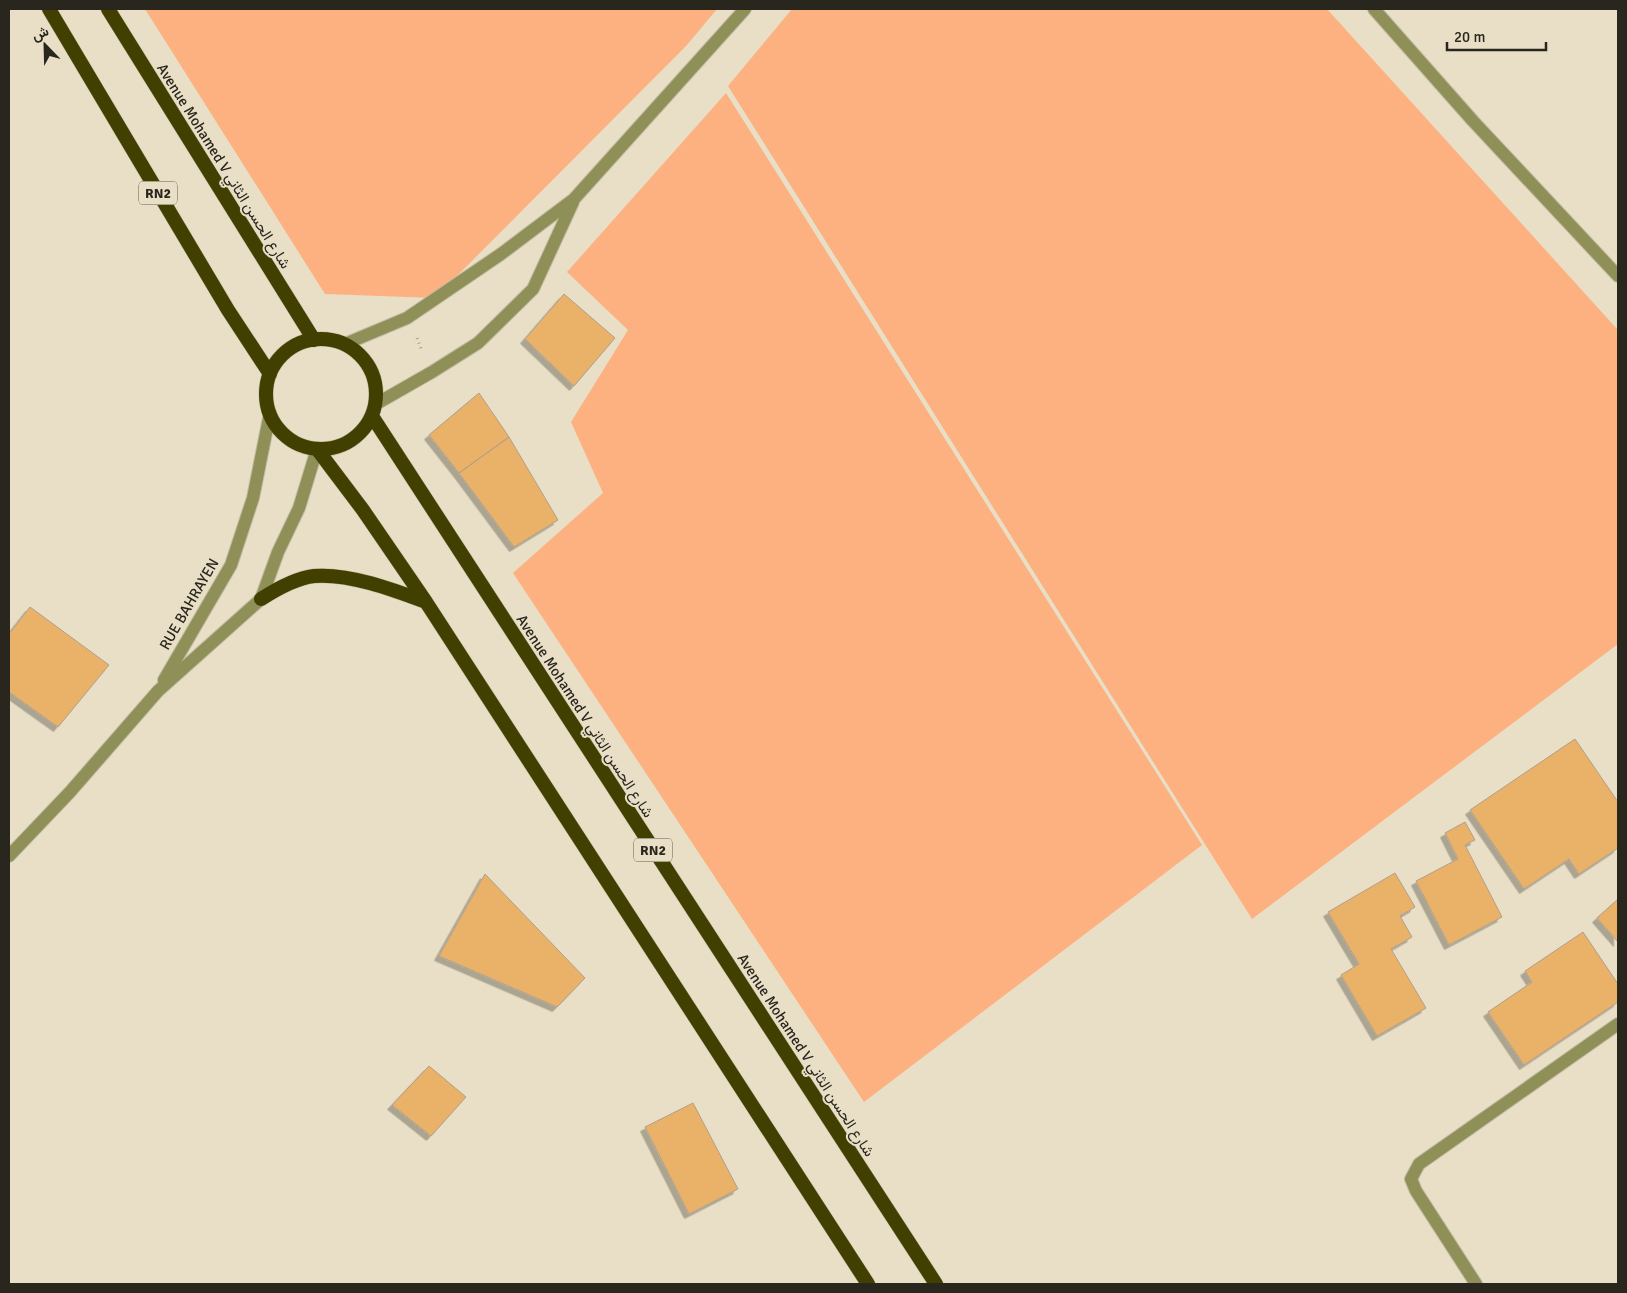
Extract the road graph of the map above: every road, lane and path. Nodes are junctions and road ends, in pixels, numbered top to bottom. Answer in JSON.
{"nodes":[{"id":1,"x":49,"y":9,"type":"edge"},
{"id":2,"x":108,"y":9,"type":"edge"},
{"id":3,"x":744,"y":9,"type":"edge"},
{"id":4,"x":1374,"y":9,"type":"edge"},
{"id":5,"x":574,"y":199,"type":"junction"},
{"id":6,"x":1618,"y":276,"type":"edge"},
{"id":7,"x":407,"y":318,"type":"junction"},
{"id":8,"x":314,"y":340,"type":"junction"},
{"id":9,"x":345,"y":344,"type":"junction"},
{"id":10,"x":432,"y":372,"type":"junction"},
{"id":11,"x":270,"y":374,"type":"junction"},
{"id":12,"x":374,"y":410,"type":"junction"},
{"id":13,"x":270,"y":413,"type":"junction"},
{"id":14,"x":316,"y":449,"type":"junction"},
{"id":15,"x":261,"y":599,"type":"junction"},
{"id":16,"x":426,"y":602,"type":"junction"},
{"id":17,"x":158,"y":691,"type":"junction"},
{"id":18,"x":9,"y":856,"type":"edge"},
{"id":19,"x":1618,"y":1024,"type":"edge"},
{"id":20,"x":868,"y":1284,"type":"edge"},
{"id":21,"x":936,"y":1284,"type":"edge"},
{"id":22,"x":1476,"y":1284,"type":"edge"}],
"edges":[{"from":1,"to":11,"type":"highway","number":"RN2"},
{"from":2,"to":8,"type":"highway","name":"Avenue Mohamed V شارع الحسن الثاني"},
{"from":3,"to":5,"type":"street"},
{"from":4,"to":6,"type":"street"},
{"from":5,"to":7,"type":"street"},
{"from":5,"to":10,"type":"street"},
{"from":7,"to":9,"type":"street"},
{"from":7,"to":10,"type":"path"},
{"from":8,"to":9,"type":"highway"},
{"from":8,"to":11,"type":"highway"},
{"from":9,"to":12,"type":"highway","number":"RN2"},
{"from":10,"to":12,"type":"street"},
{"from":11,"to":13,"type":"highway"},
{"from":12,"to":14,"type":"highway"},
{"from":12,"to":21,"type":"highway","name":"Avenue Mohamed V شارع الحسن الثاني","number":"RN2"},
{"from":13,"to":14,"type":"highway"},
{"from":13,"to":17,"type":"street","name":"RUE BAHRAYEN"},
{"from":14,"to":15,"type":"street","name":"RUE BAHRAYEN"},
{"from":14,"to":16,"type":"highway"},
{"from":15,"to":16,"type":"highway"},
{"from":15,"to":17,"type":"street","name":"RUE BAHRAYEN"},
{"from":16,"to":20,"type":"highway"},
{"from":17,"to":18,"type":"street","name":"RUE BAHRAYEN"},
{"from":19,"to":22,"type":"street"}]}
